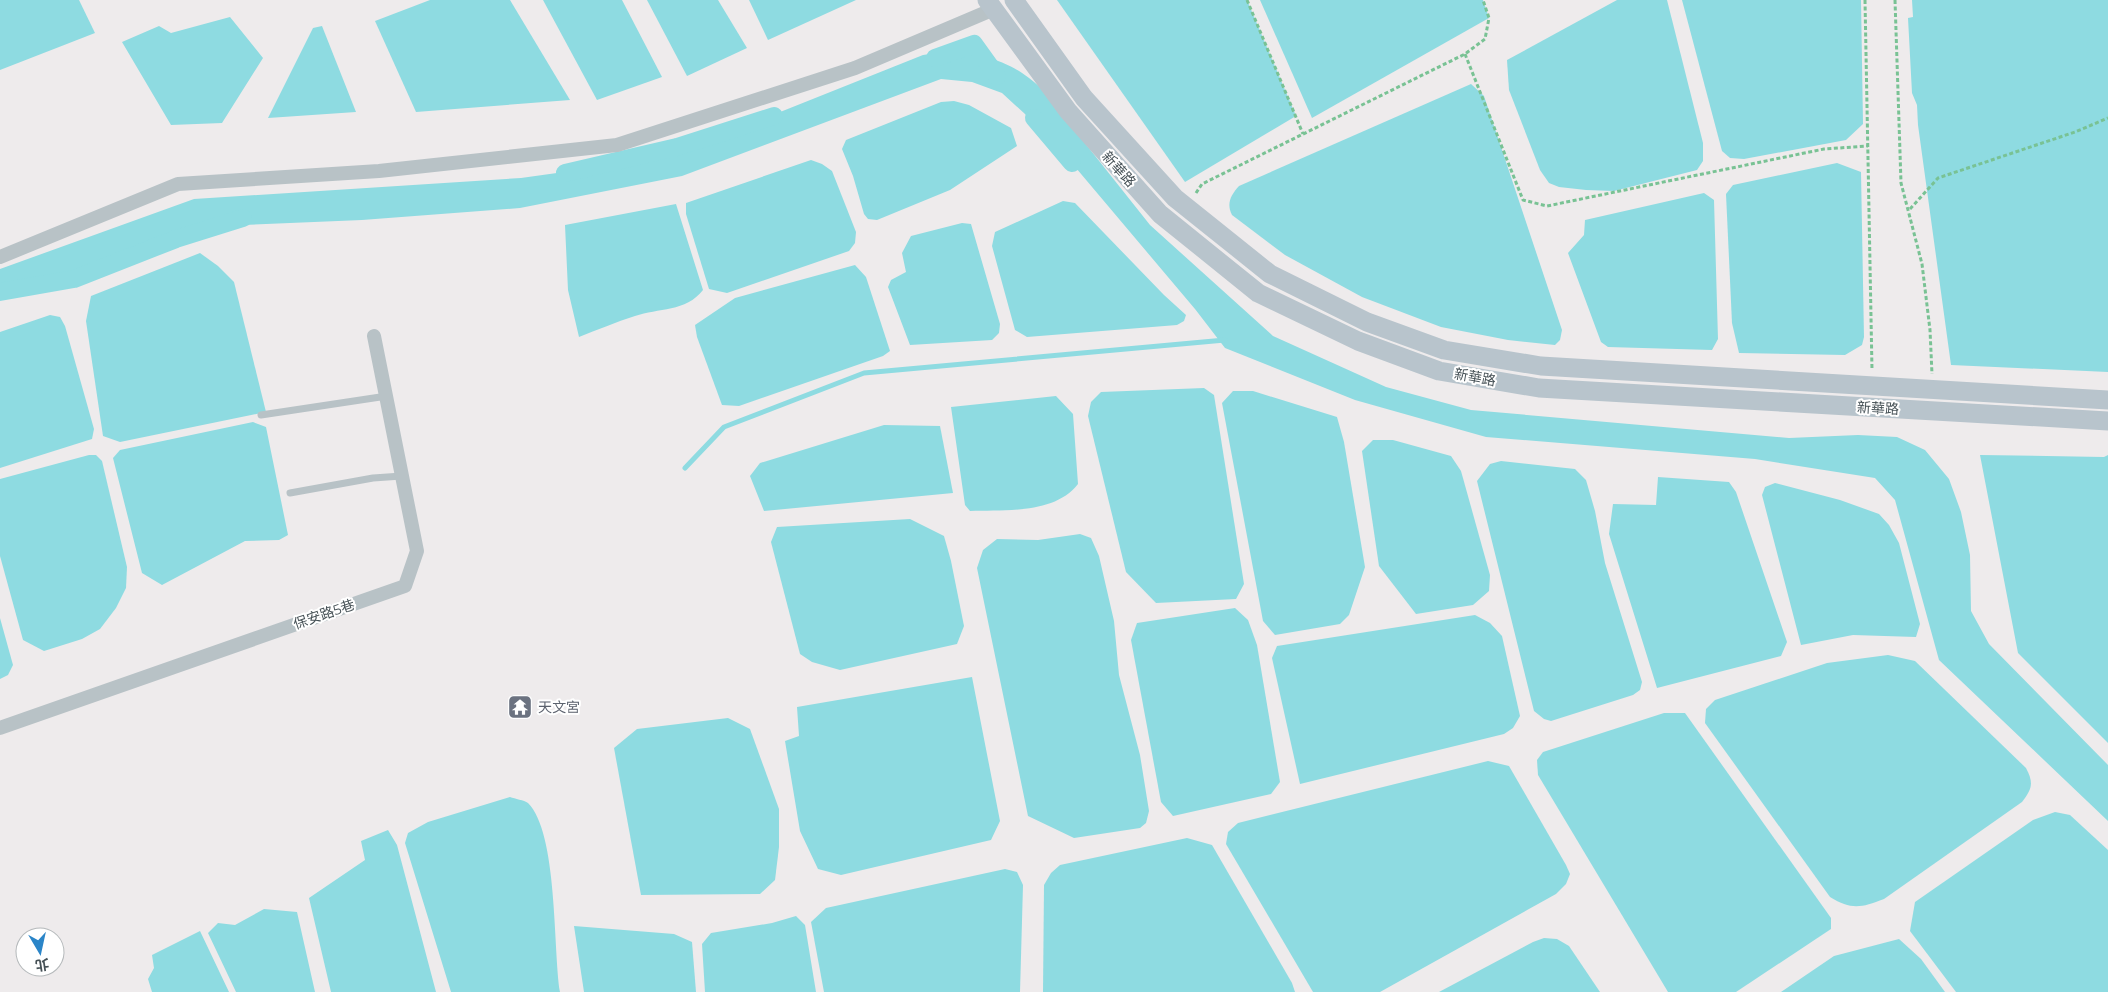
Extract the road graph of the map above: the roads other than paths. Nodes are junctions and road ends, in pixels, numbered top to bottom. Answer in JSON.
{"nodes":[{"id":1,"x":1014,"y":0,"type":"edge"},
{"id":2,"x":991,"y":5,"type":"edge"},
{"id":3,"x":0,"y":256,"type":"edge"},
{"id":4,"x":374,"y":336,"type":"dead end"},
{"id":5,"x":388,"y":396,"type":"junction"},
{"id":6,"x":2108,"y":400,"type":"edge"},
{"id":7,"x":261,"y":415,"type":"dead end"},
{"id":8,"x":2108,"y":421,"type":"edge"},
{"id":9,"x":403,"y":476,"type":"junction"},
{"id":10,"x":290,"y":493,"type":"dead end"},
{"id":11,"x":0,"y":728,"type":"edge"}],
"edges":[{"from":1,"to":6,"type":"street","name":"新華路"},
{"from":2,"to":3,"type":"street"},
{"from":2,"to":8,"type":"street","name":"新華路"},
{"from":4,"to":5,"type":"street","name":"保安路5巷"},
{"from":5,"to":7,"type":"lane"},
{"from":5,"to":9,"type":"street","name":"保安路5巷"},
{"from":9,"to":10,"type":"lane"},
{"from":9,"to":11,"type":"street","name":"保安路5巷"}]}
